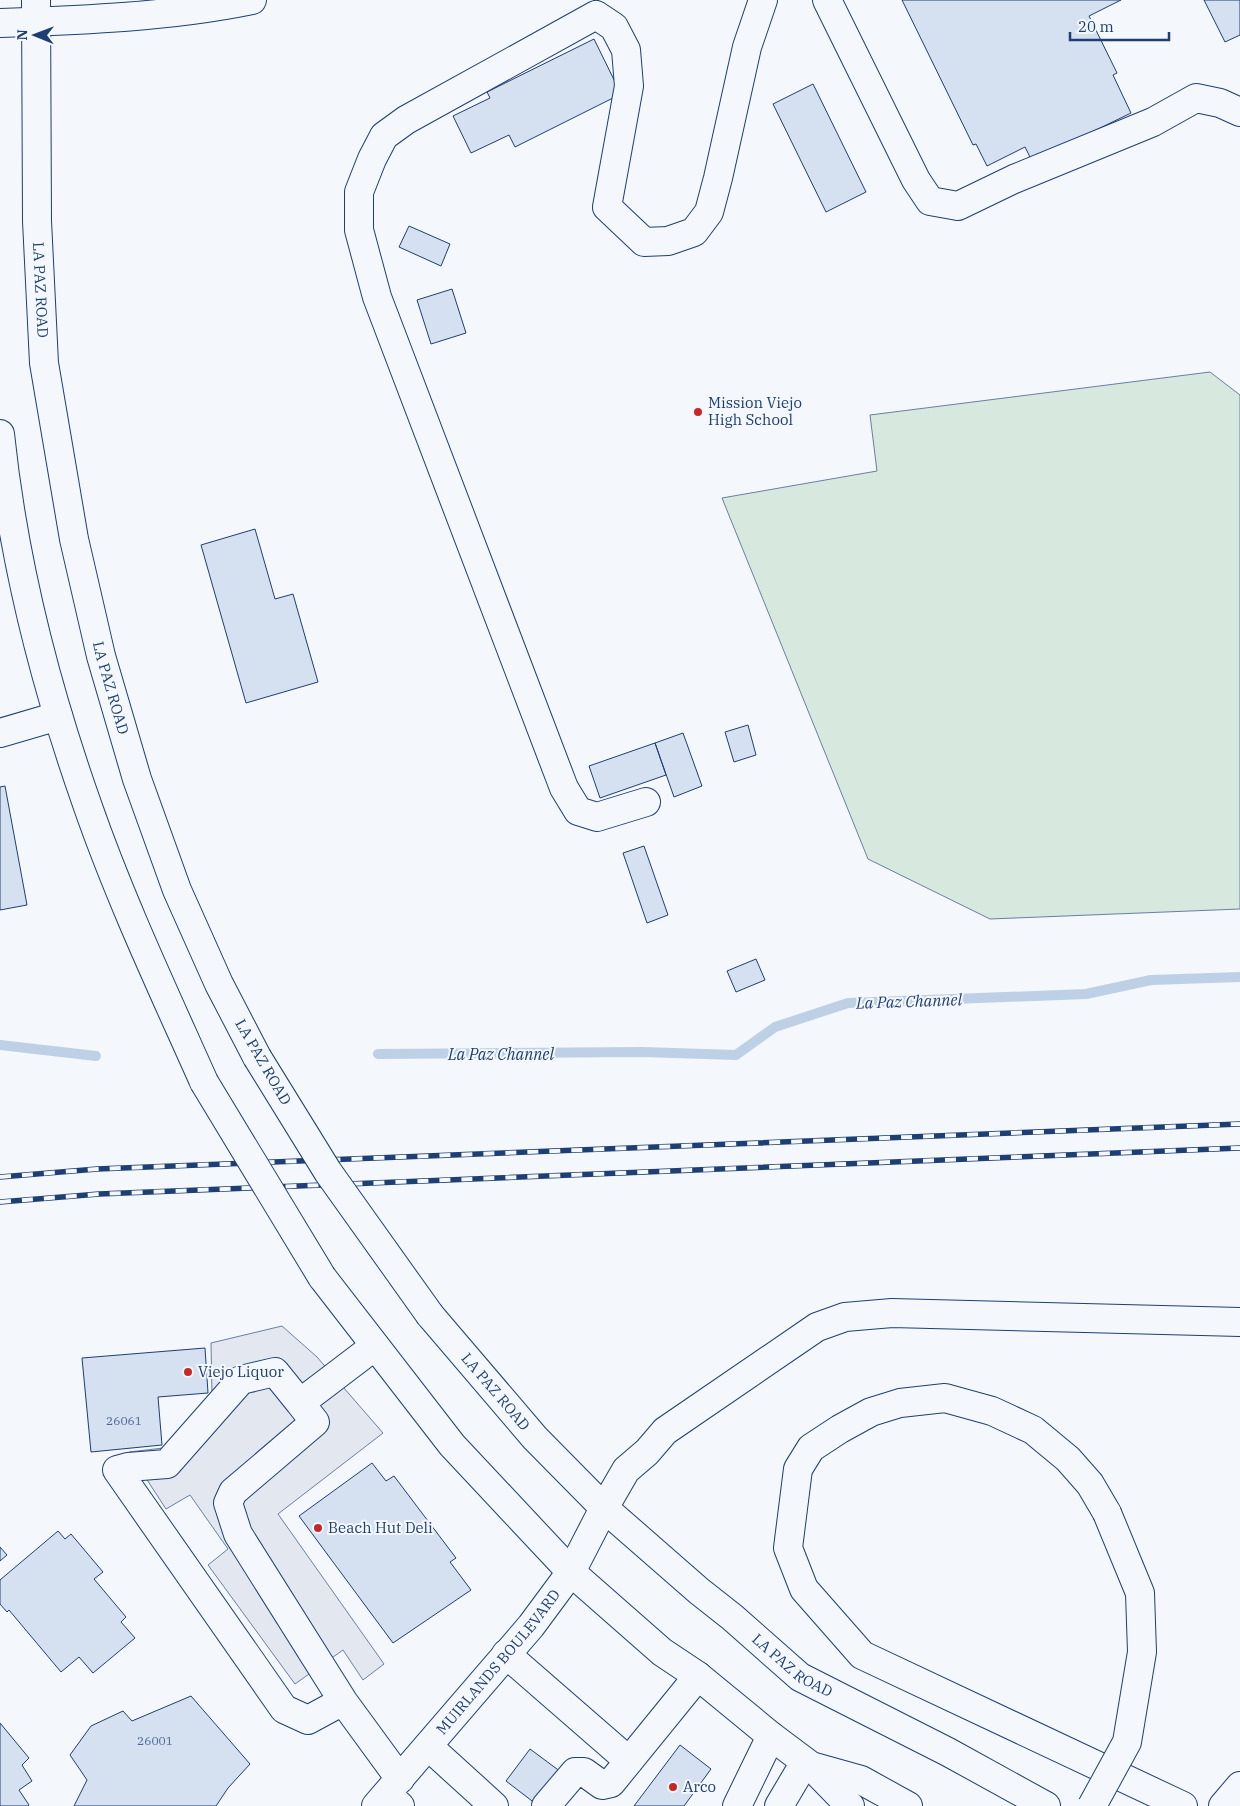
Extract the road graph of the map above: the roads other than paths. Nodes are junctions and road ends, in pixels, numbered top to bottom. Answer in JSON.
{"nodes":[{"id":1,"x":252,"y":0,"type":"edge"},
{"id":2,"x":763,"y":0,"type":"edge"},
{"id":3,"x":827,"y":0,"type":"edge"},
{"id":4,"x":36,"y":11,"type":"edge"},
{"id":5,"x":0,"y":23,"type":"edge"},
{"id":6,"x":1240,"y":112,"type":"edge"},
{"id":7,"x":0,"y":434,"type":"edge"},
{"id":8,"x":58,"y":716,"type":"junction"},
{"id":9,"x":0,"y":733,"type":"edge"},
{"id":10,"x":646,"y":802,"type":"dead end"},
{"id":11,"x":1240,"y":1322,"type":"edge"},
{"id":12,"x":375,"y":1346,"type":"junction"},
{"id":13,"x":300,"y":1402,"type":"junction"},
{"id":14,"x":604,"y":1508,"type":"junction"},
{"id":15,"x":571,"y":1572,"type":"junction"},
{"id":16,"x":506,"y":1654,"type":"junction"},
{"id":17,"x":698,"y":1676,"type":"junction"},
{"id":18,"x":343,"y":1701,"type":"junction"},
{"id":19,"x":771,"y":1736,"type":"junction"},
{"id":20,"x":428,"y":1746,"type":"junction"},
{"id":21,"x":628,"y":1761,"type":"junction"},
{"id":22,"x":808,"y":1764,"type":"junction"},
{"id":23,"x":1240,"y":1786,"type":"edge"},
{"id":24,"x":391,"y":1796,"type":"edge"},
{"id":25,"x":494,"y":1806,"type":"edge"},
{"id":26,"x":546,"y":1806,"type":"edge"},
{"id":27,"x":737,"y":1806,"type":"edge"},
{"id":28,"x":779,"y":1806,"type":"edge"},
{"id":29,"x":850,"y":1806,"type":"edge"},
{"id":30,"x":908,"y":1806,"type":"edge"},
{"id":31,"x":1046,"y":1806,"type":"edge"},
{"id":32,"x":1092,"y":1806,"type":"edge"},
{"id":33,"x":1183,"y":1806,"type":"edge"},
{"id":34,"x":1223,"y":1806,"type":"edge"}],
"edges":[{"from":1,"to":4,"type":"main road"},
{"from":2,"to":10,"type":"main road"},
{"from":3,"to":6,"type":"main road"},
{"from":4,"to":5,"type":"main road"},
{"from":4,"to":14,"type":"main road","name":"LA PAZ ROAD","bridge":true},
{"from":7,"to":8,"type":"main road"},
{"from":8,"to":9,"type":"main road"},
{"from":8,"to":12,"type":"main road","bridge":true},
{"from":11,"to":14,"type":"main road","name":"MUIRLANDS BOULEVARD"},
{"from":12,"to":13,"type":"main road"},
{"from":12,"to":15,"type":"main road"},
{"from":13,"to":18,"type":"main road"},
{"from":13,"to":18,"type":"main road"},
{"from":14,"to":15,"type":"main road","name":"MUIRLANDS BOULEVARD"},
{"from":14,"to":31,"type":"main road","name":"LA PAZ ROAD"},
{"from":15,"to":16,"type":"main road","name":"MUIRLANDS BOULEVARD"},
{"from":15,"to":17,"type":"main road"},
{"from":16,"to":20,"type":"main road","name":"MUIRLANDS BOULEVARD"},
{"from":16,"to":21,"type":"main road"},
{"from":17,"to":19,"type":"main road"},
{"from":17,"to":21,"type":"main road"},
{"from":18,"to":24,"type":"main road"},
{"from":19,"to":22,"type":"main road"},
{"from":19,"to":27,"type":"main road"},
{"from":20,"to":24,"type":"main road","name":"MUIRLANDS BOULEVARD"},
{"from":20,"to":25,"type":"main road"},
{"from":21,"to":26,"type":"main road"},
{"from":22,"to":28,"type":"main road"},
{"from":22,"to":29,"type":"main road"},
{"from":22,"to":30,"type":"main road"},
{"from":23,"to":34,"type":"main road"},
{"from":32,"to":33,"type":"main road","bridge":true}]}
